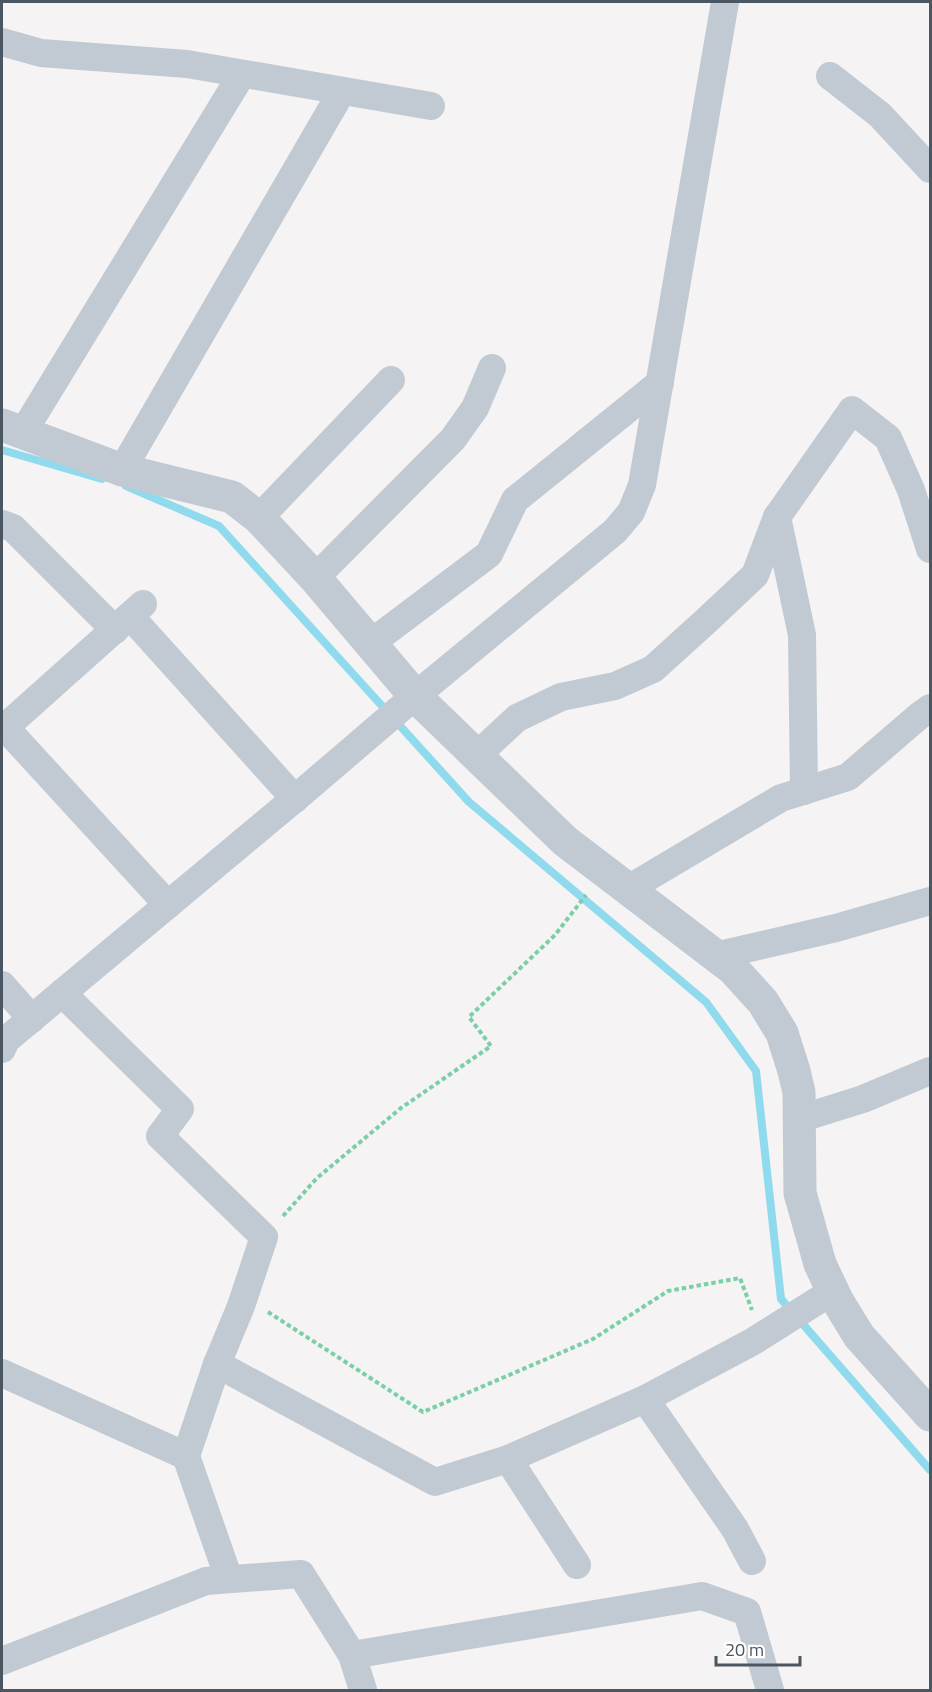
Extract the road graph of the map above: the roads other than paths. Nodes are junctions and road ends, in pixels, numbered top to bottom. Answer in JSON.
{"nodes":[{"id":1,"x":725,"y":2,"type":"edge"},
{"id":2,"x":2,"y":42,"type":"edge"},
{"id":3,"x":242,"y":74,"type":"junction"},
{"id":4,"x":830,"y":76,"type":"dead end"},
{"id":5,"x":342,"y":91,"type":"junction"},
{"id":6,"x":431,"y":106,"type":"dead end"},
{"id":7,"x":930,"y":169,"type":"edge"},
{"id":8,"x":492,"y":368,"type":"dead end"},
{"id":9,"x":392,"y":380,"type":"dead end"},
{"id":10,"x":660,"y":383,"type":"junction"},
{"id":11,"x":12,"y":430,"type":"edge"},
{"id":12,"x":122,"y":470,"type":"junction"},
{"id":13,"x":259,"y":518,"type":"junction"},
{"id":14,"x":777,"y":518,"type":"junction"},
{"id":15,"x":2,"y":524,"type":"edge"},
{"id":16,"x":930,"y":549,"type":"edge"},
{"id":17,"x":315,"y":578,"type":"junction"},
{"id":18,"x":130,"y":616,"type":"junction"},
{"id":19,"x":371,"y":643,"type":"junction"},
{"id":20,"x":411,"y":700,"type":"junction"},
{"id":21,"x":930,"y":708,"type":"edge"},
{"id":22,"x":2,"y":727,"type":"edge"},
{"id":23,"x":476,"y":756,"type":"junction"},
{"id":24,"x":804,"y":791,"type":"junction"},
{"id":25,"x":295,"y":799,"type":"junction"},
{"id":26,"x":628,"y":889,"type":"junction"},
{"id":27,"x":930,"y":901,"type":"edge"},
{"id":28,"x":168,"y":905,"type":"junction"},
{"id":29,"x":716,"y":956,"type":"junction"},
{"id":30,"x":2,"y":985,"type":"edge"},
{"id":31,"x":62,"y":993,"type":"junction"},
{"id":32,"x":32,"y":1019,"type":"junction"},
{"id":33,"x":2,"y":1049,"type":"edge"},
{"id":34,"x":930,"y":1071,"type":"edge"},
{"id":35,"x":799,"y":1119,"type":"junction"},
{"id":36,"x":833,"y":1291,"type":"junction"},
{"id":37,"x":217,"y":1364,"type":"junction"},
{"id":38,"x":2,"y":1373,"type":"edge"},
{"id":39,"x":645,"y":1399,"type":"junction"},
{"id":40,"x":930,"y":1415,"type":"edge"},
{"id":41,"x":186,"y":1456,"type":"junction"},
{"id":42,"x":508,"y":1459,"type":"junction"},
{"id":43,"x":752,"y":1561,"type":"dead end"},
{"id":44,"x":577,"y":1565,"type":"dead end"},
{"id":45,"x":229,"y":1579,"type":"junction"},
{"id":46,"x":352,"y":1655,"type":"junction"},
{"id":47,"x":2,"y":1661,"type":"edge"},
{"id":48,"x":363,"y":1690,"type":"edge"},
{"id":49,"x":770,"y":1690,"type":"edge"}],
"edges":[{"from":1,"to":10,"type":"street"},
{"from":2,"to":3,"type":"street"},
{"from":3,"to":5,"type":"street"},
{"from":3,"to":11,"type":"street"},
{"from":4,"to":7,"type":"street"},
{"from":5,"to":6,"type":"street"},
{"from":5,"to":12,"type":"street"},
{"from":8,"to":17,"type":"street"},
{"from":9,"to":13,"type":"street"},
{"from":10,"to":19,"type":"street"},
{"from":10,"to":20,"type":"street"},
{"from":11,"to":12,"type":"street"},
{"from":12,"to":13,"type":"street"},
{"from":13,"to":17,"type":"street"},
{"from":14,"to":16,"type":"street"},
{"from":14,"to":23,"type":"street"},
{"from":14,"to":24,"type":"street"},
{"from":15,"to":18,"type":"street"},
{"from":17,"to":19,"type":"street"},
{"from":18,"to":22,"type":"street"},
{"from":18,"to":25,"type":"street"},
{"from":19,"to":20,"type":"street"},
{"from":20,"to":23,"type":"street"},
{"from":20,"to":25,"type":"street"},
{"from":21,"to":24,"type":"street"},
{"from":22,"to":28,"type":"street"},
{"from":23,"to":26,"type":"street"},
{"from":24,"to":26,"type":"street"},
{"from":25,"to":28,"type":"street"},
{"from":26,"to":29,"type":"street"},
{"from":27,"to":29,"type":"street"},
{"from":28,"to":31,"type":"street"},
{"from":29,"to":35,"type":"street"},
{"from":30,"to":32,"type":"street"},
{"from":31,"to":32,"type":"street"},
{"from":31,"to":37,"type":"street"},
{"from":32,"to":33,"type":"street"},
{"from":34,"to":35,"type":"street"},
{"from":35,"to":36,"type":"street"},
{"from":36,"to":39,"type":"street"},
{"from":36,"to":40,"type":"street"},
{"from":37,"to":41,"type":"street"},
{"from":37,"to":42,"type":"street"},
{"from":38,"to":41,"type":"street"},
{"from":39,"to":42,"type":"street"},
{"from":39,"to":43,"type":"street"},
{"from":41,"to":45,"type":"street"},
{"from":42,"to":44,"type":"street"},
{"from":45,"to":46,"type":"street"},
{"from":45,"to":47,"type":"street"},
{"from":46,"to":48,"type":"street"},
{"from":46,"to":49,"type":"street"}]}
